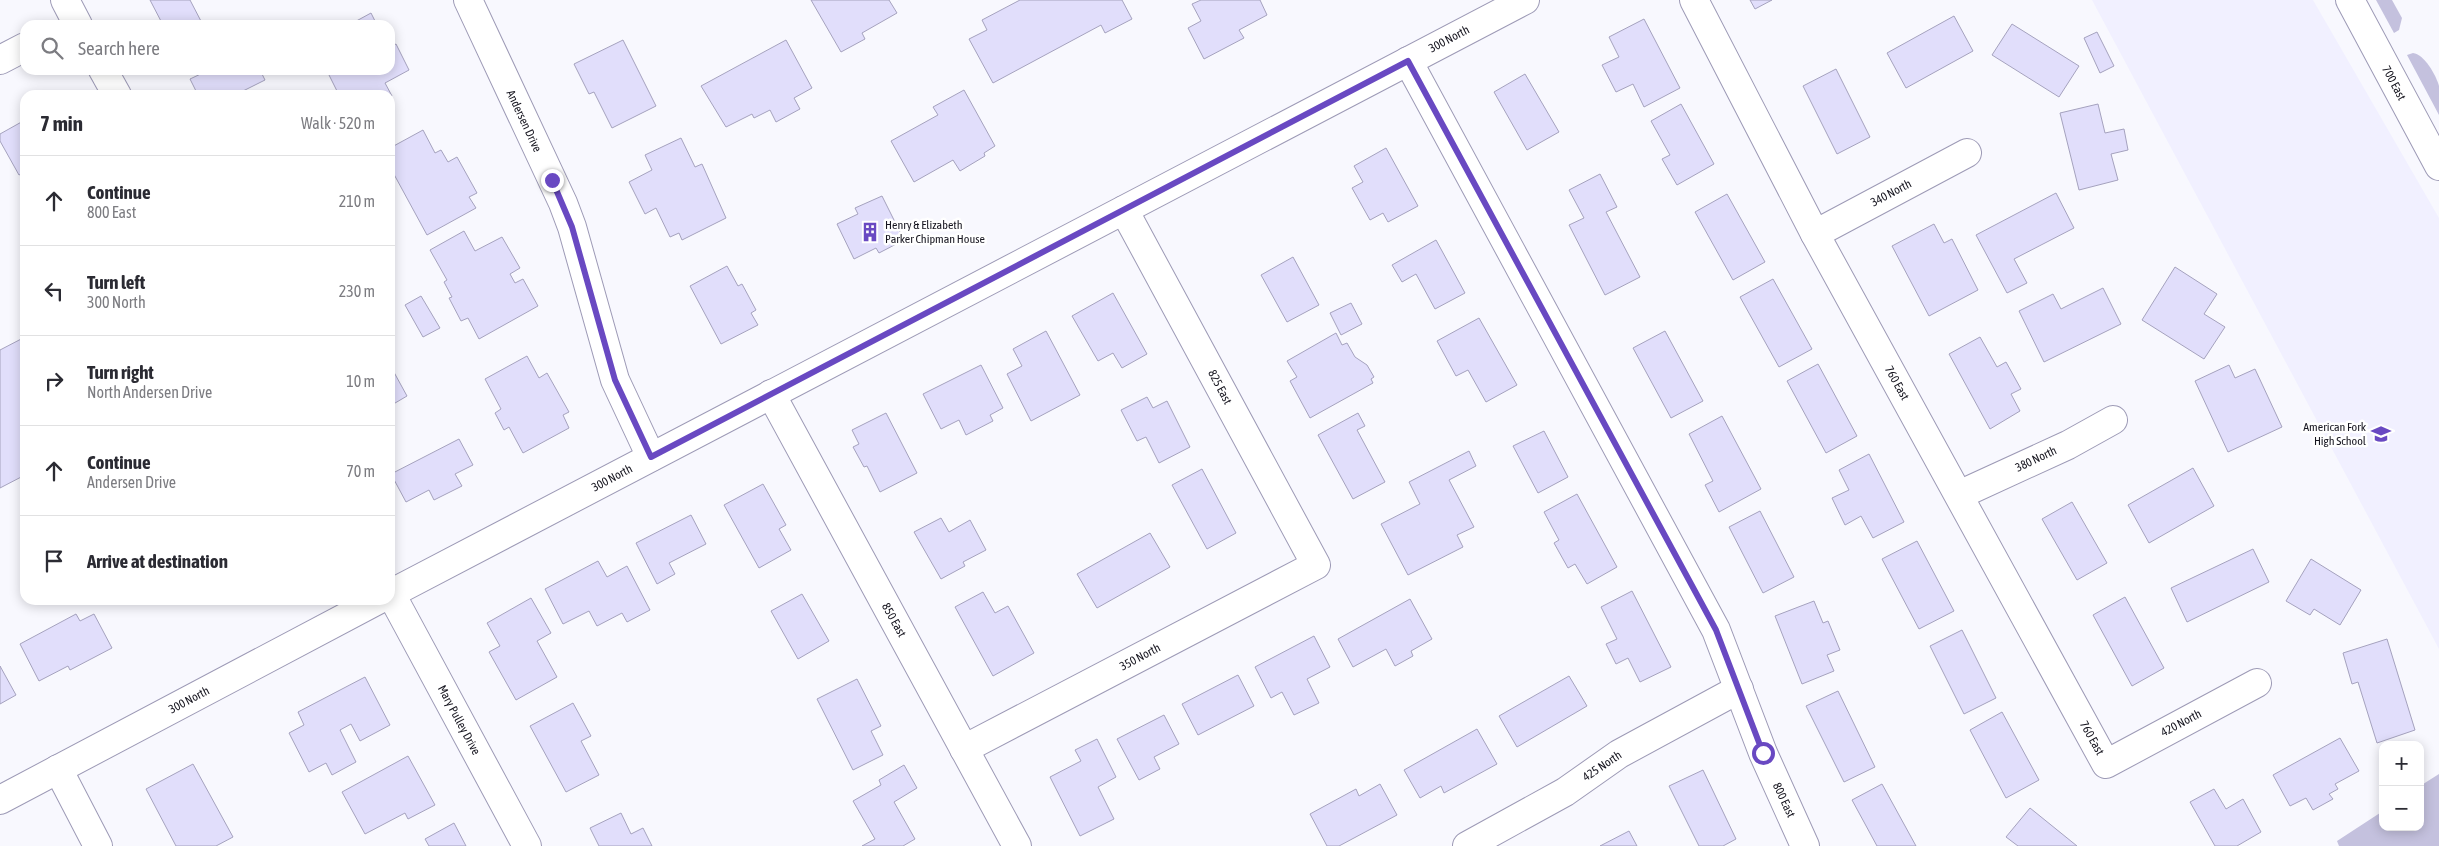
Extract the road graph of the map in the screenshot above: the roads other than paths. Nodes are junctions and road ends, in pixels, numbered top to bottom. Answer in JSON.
{"nodes":[{"id":1,"x":468,"y":0,"type":"edge"},
{"id":2,"x":1525,"y":0,"type":"edge"},
{"id":3,"x":1694,"y":0,"type":"edge"},
{"id":4,"x":2350,"y":0,"type":"edge"},
{"id":5,"x":20,"y":50,"type":"edge"},
{"id":6,"x":0,"y":60,"type":"edge"},
{"id":7,"x":1408,"y":61,"type":"junction"},
{"id":8,"x":106,"y":75,"type":"edge"},
{"id":9,"x":114,"y":90,"type":"edge"},
{"id":10,"x":1967,"y":153,"type":"dead end"},
{"id":11,"x":2439,"y":166,"type":"edge"},
{"id":12,"x":1124,"y":210,"type":"junction"},
{"id":13,"x":1815,"y":234,"type":"junction"},
{"id":14,"x":771,"y":394,"type":"junction"},
{"id":15,"x":2112,"y":420,"type":"dead end"},
{"id":16,"x":651,"y":457,"type":"junction"},
{"id":17,"x":1959,"y":495,"type":"junction"},
{"id":18,"x":1316,"y":565,"type":"joint"},
{"id":19,"x":395,"y":590,"type":"edge"},
{"id":20,"x":395,"y":602,"type":"edge"},
{"id":21,"x":369,"y":605,"type":"edge"},
{"id":22,"x":2257,"y":682,"type":"dead end"},
{"id":23,"x":1739,"y":689,"type":"junction"},
{"id":24,"x":964,"y":749,"type":"junction"},
{"id":25,"x":2106,"y":764,"type":"joint"},
{"id":26,"x":58,"y":769,"type":"junction"},
{"id":27,"x":0,"y":800,"type":"edge"},
{"id":28,"x":98,"y":846,"type":"edge"},
{"id":29,"x":527,"y":846,"type":"edge"},
{"id":30,"x":1017,"y":846,"type":"edge"},
{"id":31,"x":1467,"y":846,"type":"edge"},
{"id":32,"x":1805,"y":846,"type":"edge"}],
"edges":[{"from":1,"to":16,"type":"street","name":"Andersen Drive"},
{"from":2,"to":7,"type":"street","name":"300 North"},
{"from":3,"to":13,"type":"street","name":"760 East"},
{"from":4,"to":11,"type":"street","name":"700 East"},
{"from":5,"to":6,"type":"street"},
{"from":7,"to":12,"type":"street","name":"300 North"},
{"from":7,"to":23,"type":"street","name":"800 East"},
{"from":8,"to":9,"type":"street"},
{"from":10,"to":13,"type":"street","name":"340 North"},
{"from":12,"to":14,"type":"street","name":"300 North"},
{"from":12,"to":18,"type":"street","name":"825 East"},
{"from":13,"to":17,"type":"street","name":"760 East"},
{"from":14,"to":16,"type":"street","name":"300 North"},
{"from":14,"to":24,"type":"street","name":"850 East"},
{"from":15,"to":17,"type":"street","name":"380 North"},
{"from":16,"to":19,"type":"street","name":"300 North"},
{"from":17,"to":25,"type":"street","name":"760 East"},
{"from":18,"to":24,"type":"street","name":"350 North"},
{"from":20,"to":29,"type":"street","name":"Mary Pulley Drive"},
{"from":21,"to":26,"type":"street","name":"300 North"},
{"from":22,"to":25,"type":"street","name":"420 North"},
{"from":23,"to":31,"type":"street","name":"425 North"},
{"from":23,"to":32,"type":"street","name":"800 East"},
{"from":24,"to":30,"type":"street","name":"850 East"},
{"from":26,"to":27,"type":"street","name":"300 North"},
{"from":26,"to":28,"type":"street"}]}
